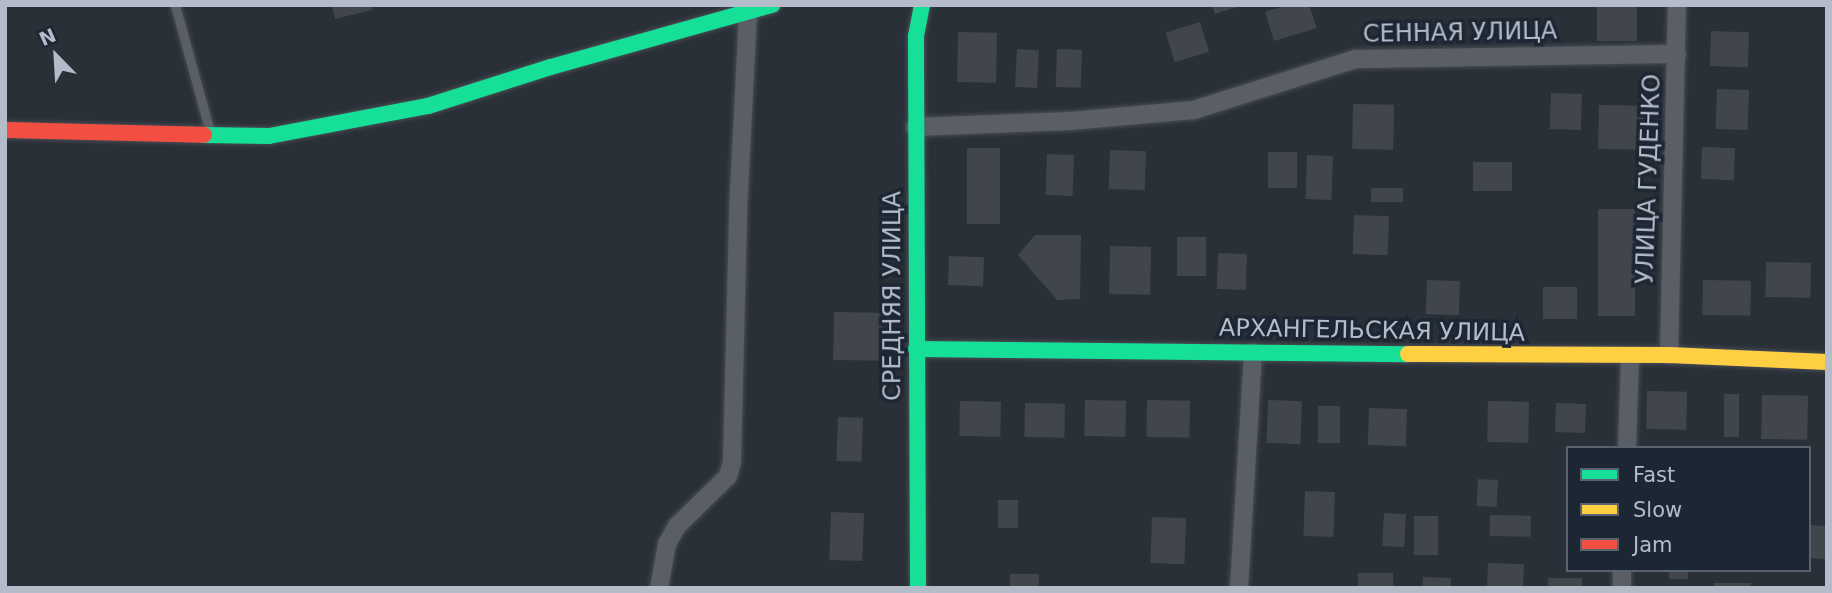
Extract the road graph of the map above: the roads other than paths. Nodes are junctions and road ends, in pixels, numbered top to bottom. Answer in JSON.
{"nodes":[{"id":1,"x":176,"y":5,"type":"edge"},
{"id":2,"x":772,"y":5,"type":"edge"},
{"id":3,"x":922,"y":5,"type":"edge"},
{"id":4,"x":1677,"y":5,"type":"edge"},
{"id":5,"x":748,"y":12,"type":"junction"},
{"id":6,"x":1677,"y":54,"type":"junction"},
{"id":7,"x":915,"y":127,"type":"junction"},
{"id":8,"x":5,"y":130,"type":"edge"},
{"id":9,"x":211,"y":134,"type":"junction"},
{"id":10,"x":916,"y":349,"type":"junction"},
{"id":11,"x":1252,"y":352,"type":"junction"},
{"id":12,"x":1669,"y":355,"type":"junction"},
{"id":13,"x":1630,"y":357,"type":"junction"},
{"id":14,"x":1827,"y":362,"type":"edge"},
{"id":15,"x":1627,"y":446,"type":"edge"},
{"id":16,"x":659,"y":588,"type":"edge"},
{"id":17,"x":918,"y":588,"type":"edge"},
{"id":18,"x":1239,"y":588,"type":"edge"}],
"edges":[{"from":1,"to":9,"type":"lane"},
{"from":2,"to":5,"type":"street"},
{"from":3,"to":7,"type":"street","name":"СРЕДНЯЯ УЛИЦА"},
{"from":4,"to":6,"type":"street","name":"УЛИЦА ГУДЕНКО"},
{"from":5,"to":9,"type":"street"},
{"from":5,"to":16,"type":"street"},
{"from":6,"to":7,"type":"street","name":"СЕННАЯ УЛИЦА"},
{"from":6,"to":12,"type":"street","name":"УЛИЦА ГУДЕНКО"},
{"from":7,"to":10,"type":"street","name":"СРЕДНЯЯ УЛИЦА"},
{"from":8,"to":9,"type":"street"},
{"from":10,"to":11,"type":"street","name":"АРХАНГЕЛЬСКАЯ УЛИЦА"},
{"from":10,"to":17,"type":"street","name":"СРЕДНЯЯ УЛИЦА"},
{"from":11,"to":13,"type":"street","name":"АРХАНГЕЛЬСКАЯ УЛИЦА"},
{"from":11,"to":18,"type":"street"},
{"from":12,"to":13,"type":"street","name":"АРХАНГЕЛЬСКАЯ УЛИЦА"},
{"from":12,"to":14,"type":"street","name":"АРХАНГЕЛЬСКАЯ УЛИЦА"},
{"from":13,"to":15,"type":"street"}]}
